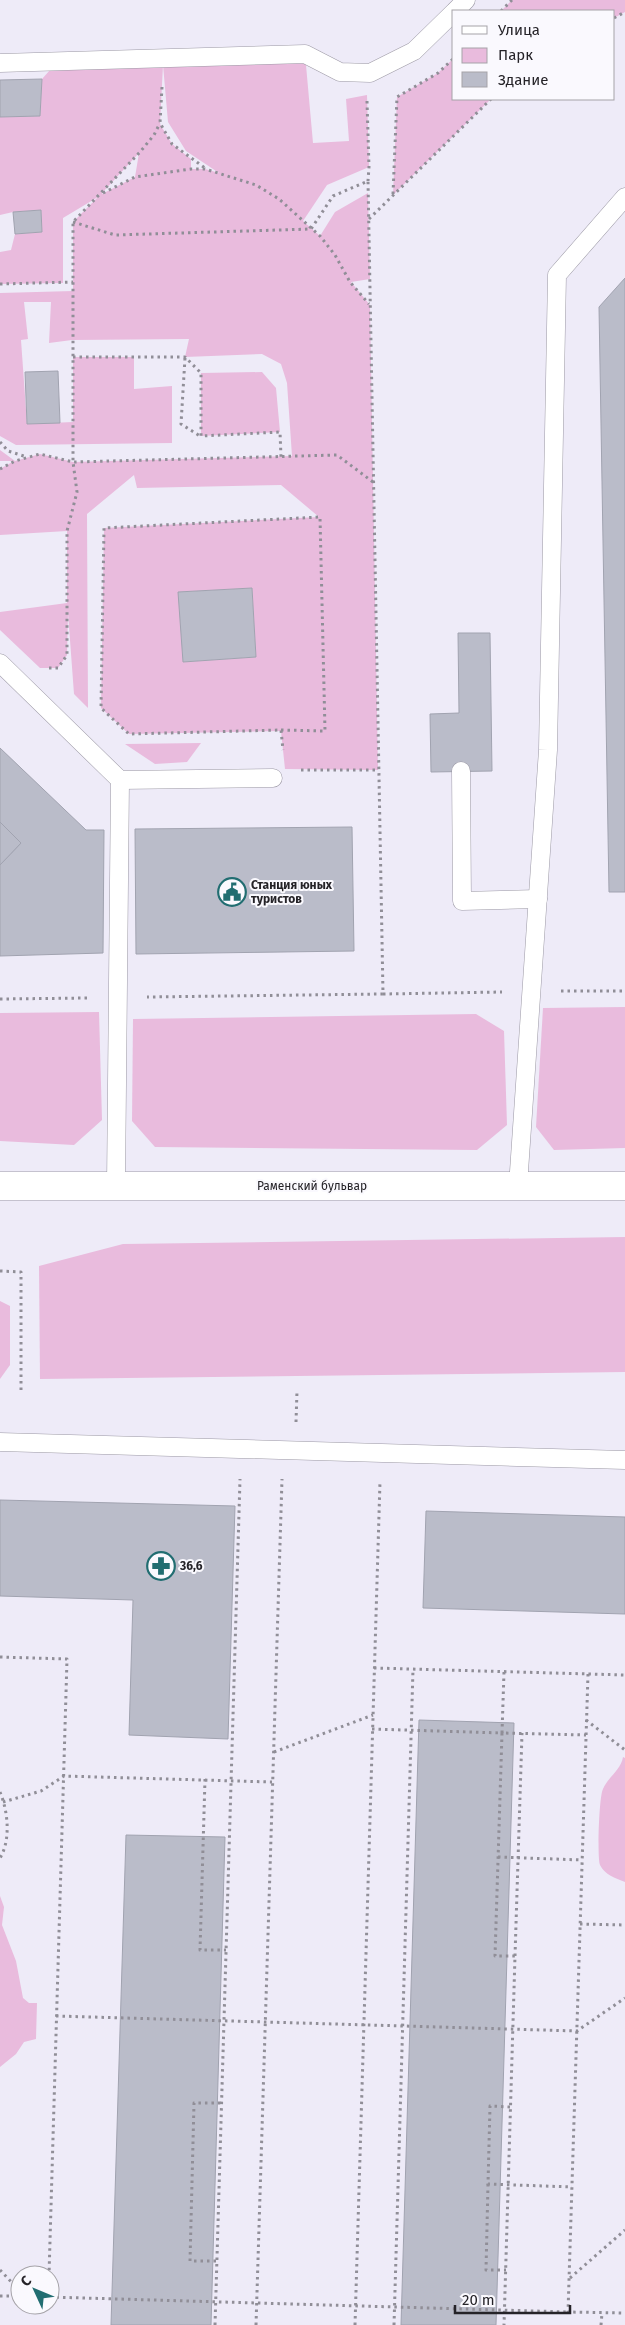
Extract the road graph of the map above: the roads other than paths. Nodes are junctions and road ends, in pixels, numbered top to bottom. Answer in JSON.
{"nodes":[{"id":1,"x":466,"y":0,"type":"edge"},
{"id":2,"x":456,"y":10,"type":"edge"},
{"id":3,"x":452,"y":14,"type":"edge"},
{"id":4,"x":0,"y":63,"type":"edge"},
{"id":5,"x":625,"y":197,"type":"edge"},
{"id":6,"x":0,"y":663,"type":"edge"},
{"id":7,"x":461,"y":771,"type":"dead end"},
{"id":8,"x":273,"y":778,"type":"dead end"},
{"id":9,"x":120,"y":780,"type":"junction"},
{"id":10,"x":538,"y":899,"type":"junction"},
{"id":11,"x":116,"y":1185,"type":"junction"},
{"id":12,"x":0,"y":1186,"type":"edge"},
{"id":13,"x":518,"y":1186,"type":"junction"},
{"id":14,"x":625,"y":1186,"type":"edge"},
{"id":15,"x":0,"y":1442,"type":"edge"},
{"id":16,"x":625,"y":1460,"type":"edge"}],
"edges":[{"from":1,"to":2,"type":"lane"},
{"from":3,"to":4,"type":"lane"},
{"from":5,"to":10,"type":"lane"},
{"from":6,"to":9,"type":"lane"},
{"from":7,"to":10,"type":"lane"},
{"from":8,"to":9,"type":"lane"},
{"from":9,"to":11,"type":"lane"},
{"from":10,"to":13,"type":"lane"},
{"from":11,"to":12,"type":"street","name":"Раменский бульвар"},
{"from":11,"to":13,"type":"street","name":"Раменский бульвар"},
{"from":13,"to":14,"type":"street","name":"Раменский бульвар"},
{"from":15,"to":16,"type":"lane"}]}
